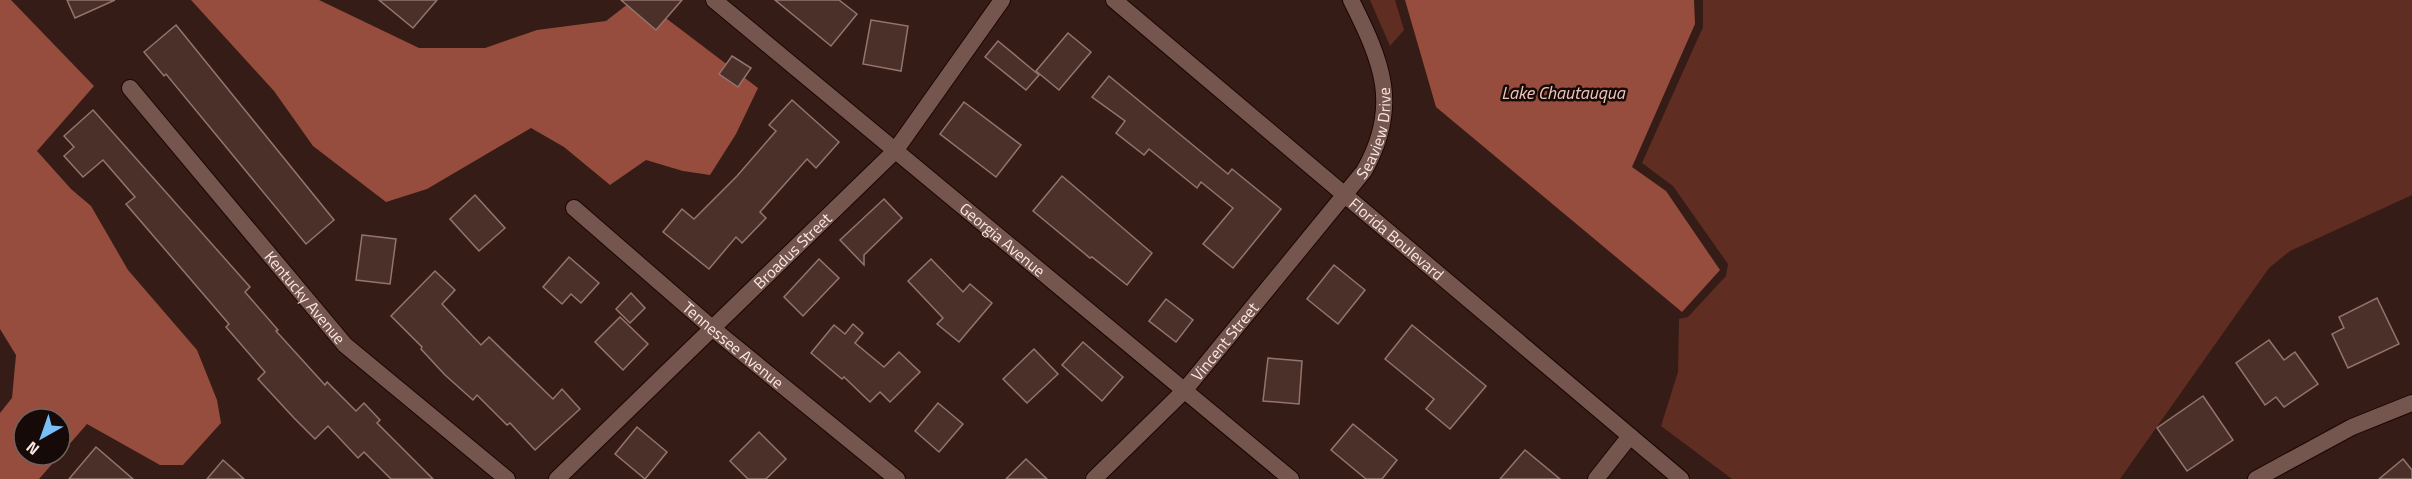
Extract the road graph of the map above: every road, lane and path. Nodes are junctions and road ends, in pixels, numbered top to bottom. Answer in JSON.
{"nodes":[{"id":1,"x":714,"y":0,"type":"edge"},
{"id":2,"x":1002,"y":0,"type":"edge"},
{"id":3,"x":1113,"y":0,"type":"edge"},
{"id":4,"x":1351,"y":0,"type":"edge"},
{"id":5,"x":129,"y":88,"type":"dead end"},
{"id":6,"x":896,"y":151,"type":"junction"},
{"id":7,"x":1344,"y":194,"type":"junction"},
{"id":8,"x":574,"y":208,"type":"dead end"},
{"id":9,"x":712,"y":328,"type":"junction"},
{"id":10,"x":1184,"y":391,"type":"junction"},
{"id":11,"x":2412,"y":403,"type":"edge"},
{"id":12,"x":1630,"y":436,"type":"junction"},
{"id":13,"x":507,"y":479,"type":"edge"},
{"id":14,"x":557,"y":479,"type":"edge"},
{"id":15,"x":897,"y":479,"type":"edge"},
{"id":16,"x":1094,"y":479,"type":"edge"},
{"id":17,"x":1291,"y":479,"type":"edge"},
{"id":18,"x":1596,"y":479,"type":"edge"},
{"id":19,"x":1681,"y":479,"type":"edge"},
{"id":20,"x":2256,"y":479,"type":"edge"}],
"edges":[{"from":1,"to":6,"type":"street","name":"Georgia Avenue"},
{"from":2,"to":6,"type":"street","name":"Broadus Street"},
{"from":3,"to":7,"type":"street","name":"Florida Boulevard"},
{"from":4,"to":7,"type":"street","name":"Seaview Drive"},
{"from":5,"to":13,"type":"street","name":"Kentucky Avenue"},
{"from":6,"to":9,"type":"street","name":"Broadus Street"},
{"from":6,"to":10,"type":"street","name":"Georgia Avenue"},
{"from":7,"to":10,"type":"street","name":"Vincent Street"},
{"from":7,"to":12,"type":"street","name":"Florida Boulevard"},
{"from":8,"to":9,"type":"street","name":"Tennessee Avenue"},
{"from":9,"to":14,"type":"street","name":"Broadus Street"},
{"from":9,"to":15,"type":"street","name":"Tennessee Avenue"},
{"from":10,"to":16,"type":"street","name":"Vincent Street"},
{"from":10,"to":17,"type":"street","name":"Georgia Avenue"},
{"from":11,"to":20,"type":"street"},
{"from":12,"to":18,"type":"street"},
{"from":12,"to":19,"type":"street","name":"Florida Boulevard"}]}
